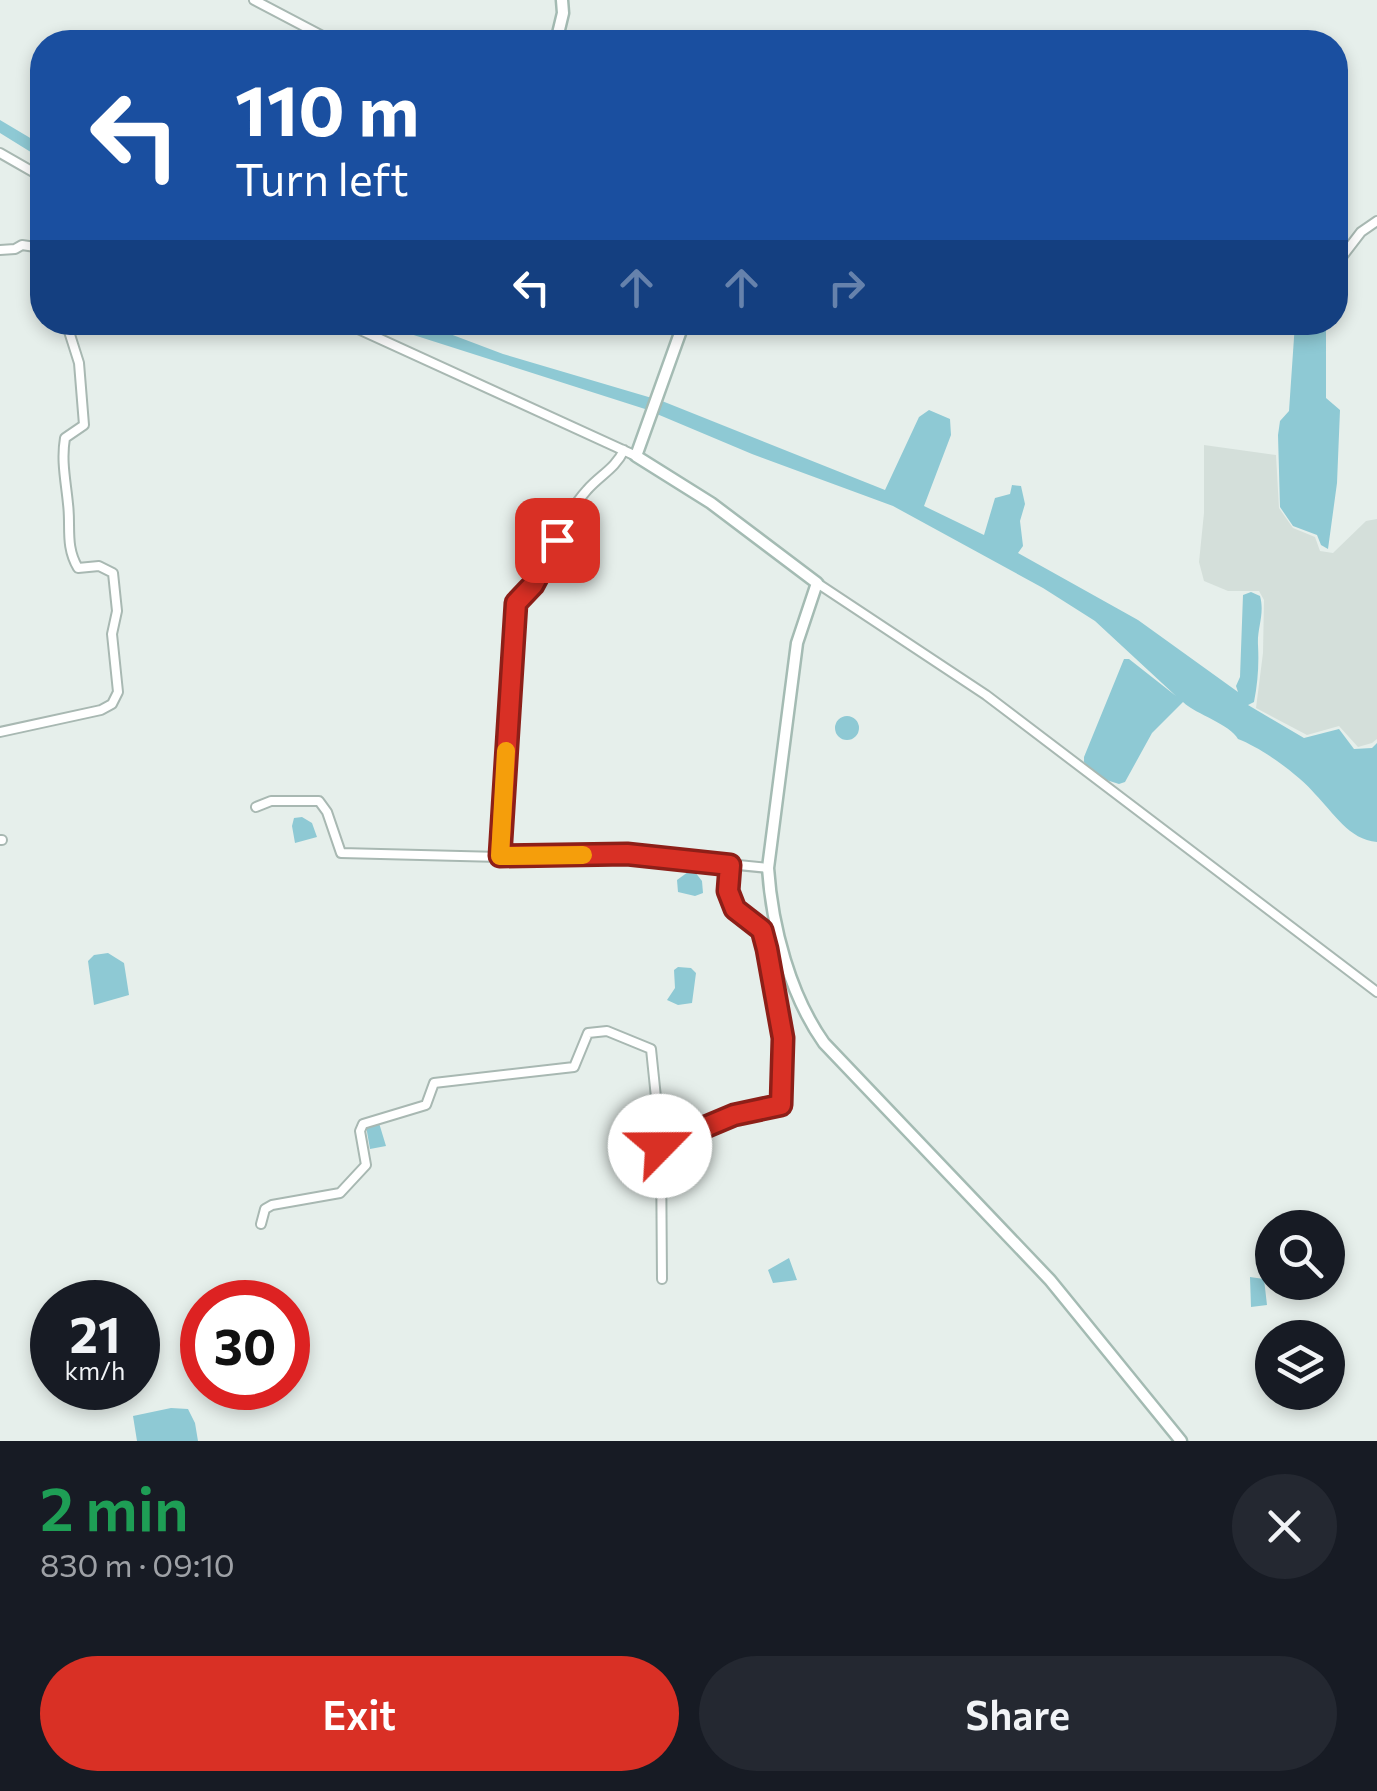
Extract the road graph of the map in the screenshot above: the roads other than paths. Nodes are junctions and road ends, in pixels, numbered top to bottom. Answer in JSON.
{"nodes":[{"id":1,"x":254,"y":0,"type":"edge"},
{"id":2,"x":562,"y":0,"type":"edge"},
{"id":3,"x":311,"y":30,"type":"edge"},
{"id":4,"x":559,"y":30,"type":"edge"},
{"id":5,"x":0,"y":153,"type":"edge"},
{"id":6,"x":30,"y":170,"type":"edge"},
{"id":7,"x":1377,"y":221,"type":"edge"},
{"id":8,"x":30,"y":246,"type":"edge"},
{"id":9,"x":0,"y":250,"type":"edge"},
{"id":10,"x":1348,"y":250,"type":"edge"},
{"id":11,"x":70,"y":335,"type":"edge"},
{"id":12,"x":372,"y":335,"type":"edge"},
{"id":13,"x":680,"y":335,"type":"edge"},
{"id":14,"x":624,"y":450,"type":"junction"},
{"id":15,"x":636,"y":456,"type":"junction"},
{"id":16,"x":817,"y":583,"type":"junction"},
{"id":17,"x":0,"y":732,"type":"edge"},
{"id":18,"x":256,"y":807,"type":"dead end"},
{"id":19,"x":500,"y":856,"type":"junction"},
{"id":20,"x":730,"y":865,"type":"junction"},
{"id":21,"x":768,"y":868,"type":"junction"},
{"id":22,"x":1377,"y":992,"type":"edge"},
{"id":23,"x":660,"y":1146,"type":"junction"},
{"id":24,"x":261,"y":1224,"type":"dead end"},
{"id":25,"x":662,"y":1279,"type":"dead end"},
{"id":26,"x":1180,"y":1441,"type":"edge"}],
"edges":[{"from":1,"to":3,"type":"street"},
{"from":2,"to":4,"type":"main road"},
{"from":5,"to":6,"type":"street"},
{"from":7,"to":10,"type":"street"},
{"from":8,"to":9,"type":"street"},
{"from":11,"to":17,"type":"street"},
{"from":12,"to":14,"type":"street"},
{"from":13,"to":15,"type":"main road"},
{"from":14,"to":15,"type":"street"},
{"from":14,"to":19,"type":"street"},
{"from":15,"to":16,"type":"main road"},
{"from":16,"to":21,"type":"main road"},
{"from":16,"to":22,"type":"street"},
{"from":18,"to":19,"type":"street"},
{"from":19,"to":20,"type":"street"},
{"from":20,"to":21,"type":"street"},
{"from":20,"to":23,"type":"street"},
{"from":21,"to":26,"type":"main road"},
{"from":23,"to":24,"type":"street"},
{"from":23,"to":25,"type":"street"}]}
